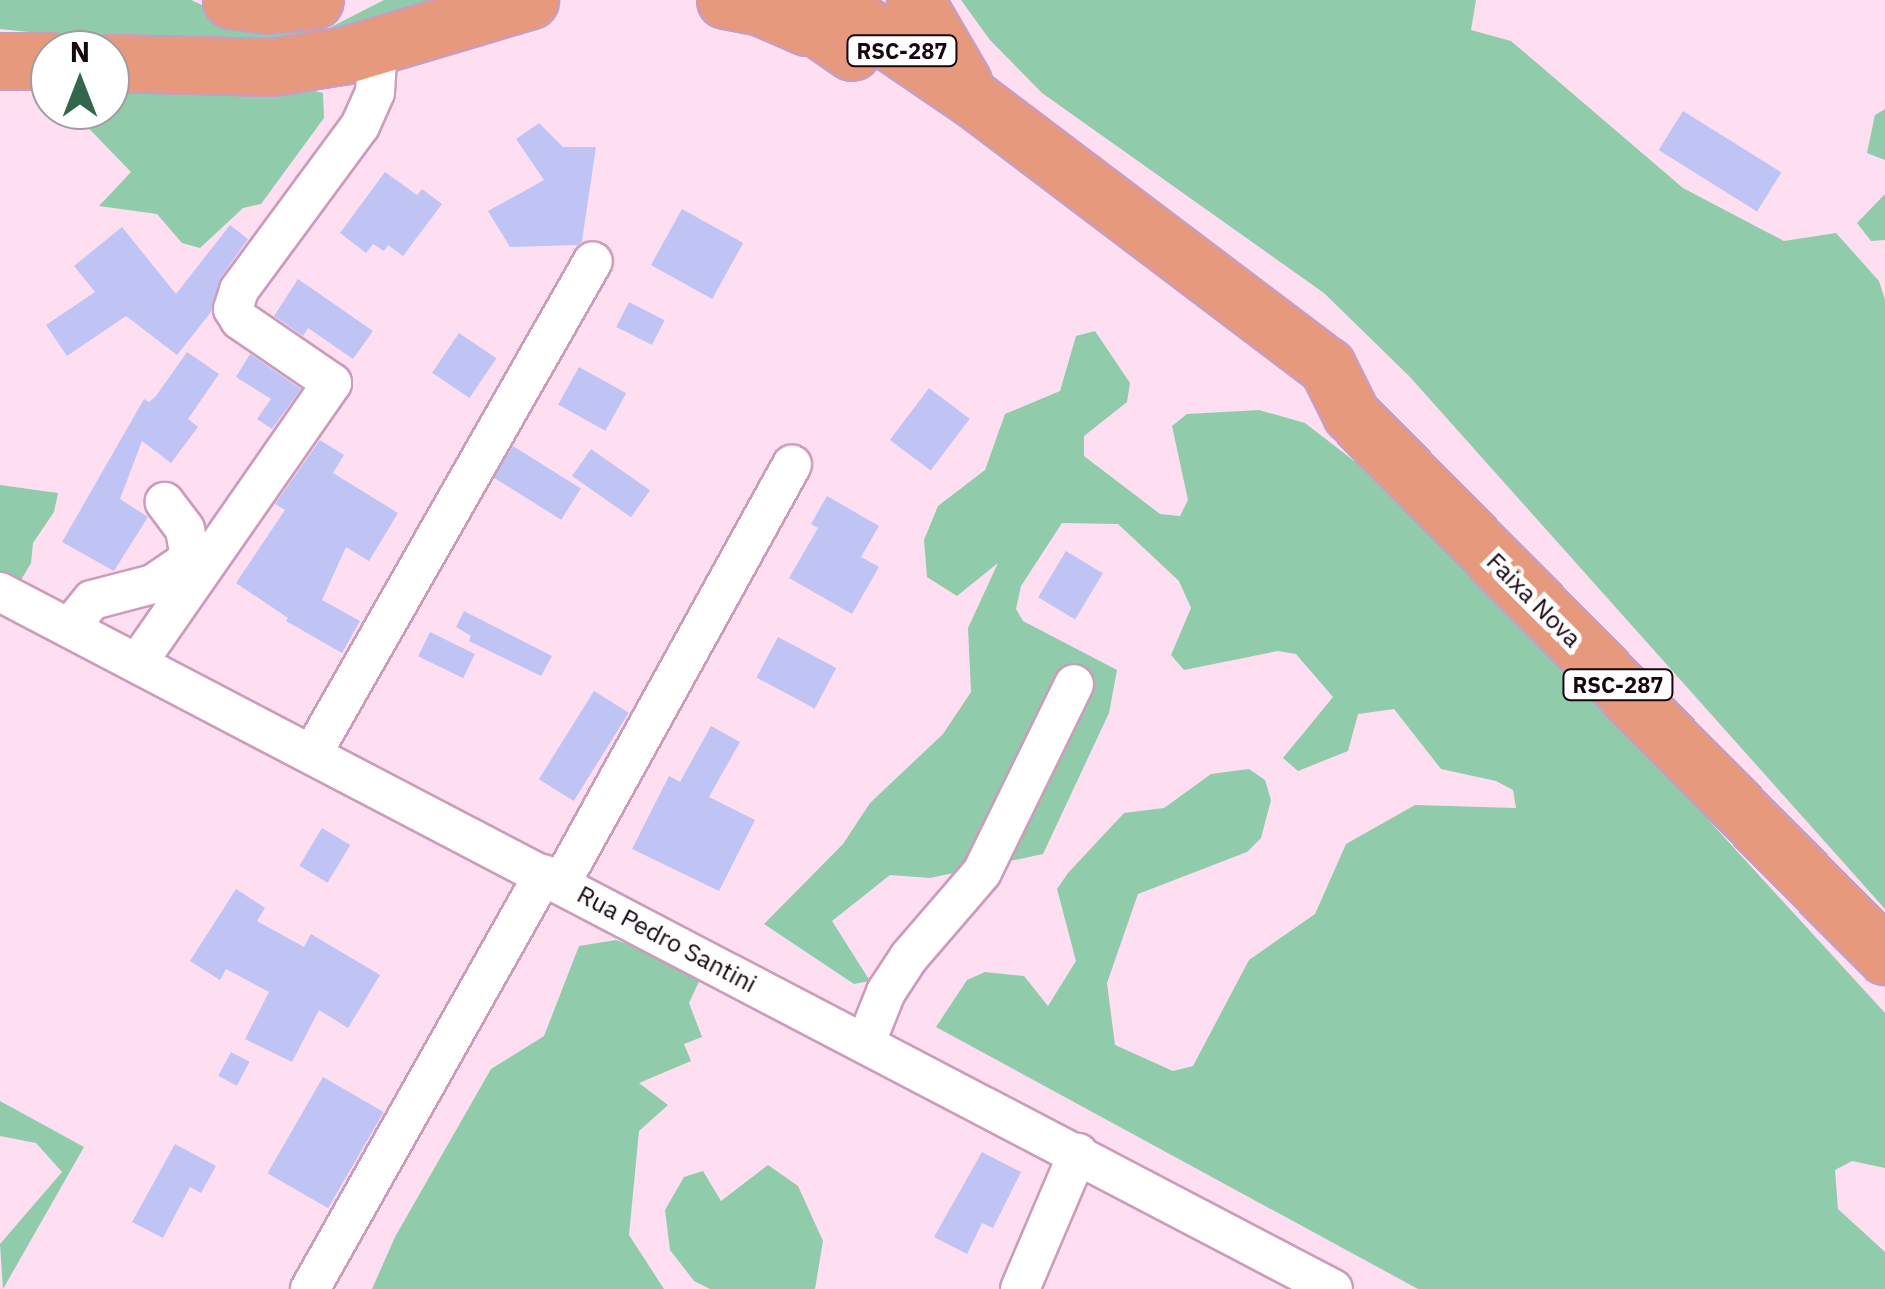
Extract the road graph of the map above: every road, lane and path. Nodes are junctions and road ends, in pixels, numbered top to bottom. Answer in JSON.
{"nodes":[{"id":1,"x":231,"y":0,"type":"edge"},
{"id":2,"x":315,"y":0,"type":"edge"},
{"id":3,"x":530,"y":0,"type":"edge"},
{"id":4,"x":726,"y":0,"type":"edge"},
{"id":5,"x":778,"y":0,"type":"edge"},
{"id":6,"x":914,"y":0,"type":"edge"},
{"id":7,"x":831,"y":19,"type":"edge"},
{"id":8,"x":378,"y":46,"type":"junction"},
{"id":9,"x":0,"y":61,"type":"edge"},
{"id":10,"x":30,"y":61,"type":"edge"},
{"id":11,"x":130,"y":63,"type":"edge"},
{"id":12,"x":976,"y":101,"type":"junction"},
{"id":13,"x":593,"y":261,"type":"dead end"},
{"id":14,"x":1351,"y":414,"type":"junction"},
{"id":15,"x":792,"y":466,"type":"dead end"},
{"id":16,"x":165,"y":502,"type":"dead end"},
{"id":17,"x":0,"y":592,"type":"edge"},
{"id":18,"x":70,"y":627,"type":"junction"},
{"id":19,"x":138,"y":662,"type":"junction"},
{"id":20,"x":1074,"y":684,"type":"dead end"},
{"id":21,"x":312,"y":754,"type":"junction"},
{"id":22,"x":552,"y":879,"type":"junction"},
{"id":23,"x":1885,"y":956,"type":"edge"},
{"id":24,"x":866,"y":1042,"type":"junction"},
{"id":25,"x":1078,"y":1153,"type":"junction"},
{"id":26,"x":310,"y":1289,"type":"edge"},
{"id":27,"x":1020,"y":1289,"type":"edge"},
{"id":28,"x":1333,"y":1289,"type":"edge"}],
"edges":[{"from":1,"to":2,"type":"highway"},
{"from":3,"to":8,"type":"highway"},
{"from":4,"to":7,"type":"highway"},
{"from":5,"to":7,"type":"highway","name":"Faixa Nova","number":"RSC-287"},
{"from":6,"to":12,"type":"highway"},
{"from":7,"to":12,"type":"highway","name":"Faixa Nova","number":"RSC-287"},
{"from":7,"to":14,"type":"highway","name":"Faixa Nova","number":"RSC-287"},
{"from":8,"to":11,"type":"highway"},
{"from":8,"to":19,"type":"street"},
{"from":9,"to":10,"type":"highway"},
{"from":12,"to":14,"type":"highway","name":"Faixa Nova","number":"RSC-287"},
{"from":13,"to":21,"type":"street"},
{"from":14,"to":23,"type":"highway","name":"Faixa Nova","number":"RSC-287"},
{"from":15,"to":22,"type":"street"},
{"from":16,"to":18,"type":"street"},
{"from":17,"to":18,"type":"street","name":"Rua Pedro Santini"},
{"from":18,"to":19,"type":"street","name":"Rua Pedro Santini"},
{"from":19,"to":21,"type":"street","name":"Rua Pedro Santini"},
{"from":20,"to":24,"type":"street"},
{"from":21,"to":22,"type":"street","name":"Rua Pedro Santini"},
{"from":22,"to":24,"type":"street","name":"Rua Pedro Santini"},
{"from":22,"to":26,"type":"street"},
{"from":24,"to":25,"type":"street","name":"Rua Pedro Santini"},
{"from":25,"to":27,"type":"street"},
{"from":25,"to":28,"type":"street","name":"Rua Pedro Santini"}]}
